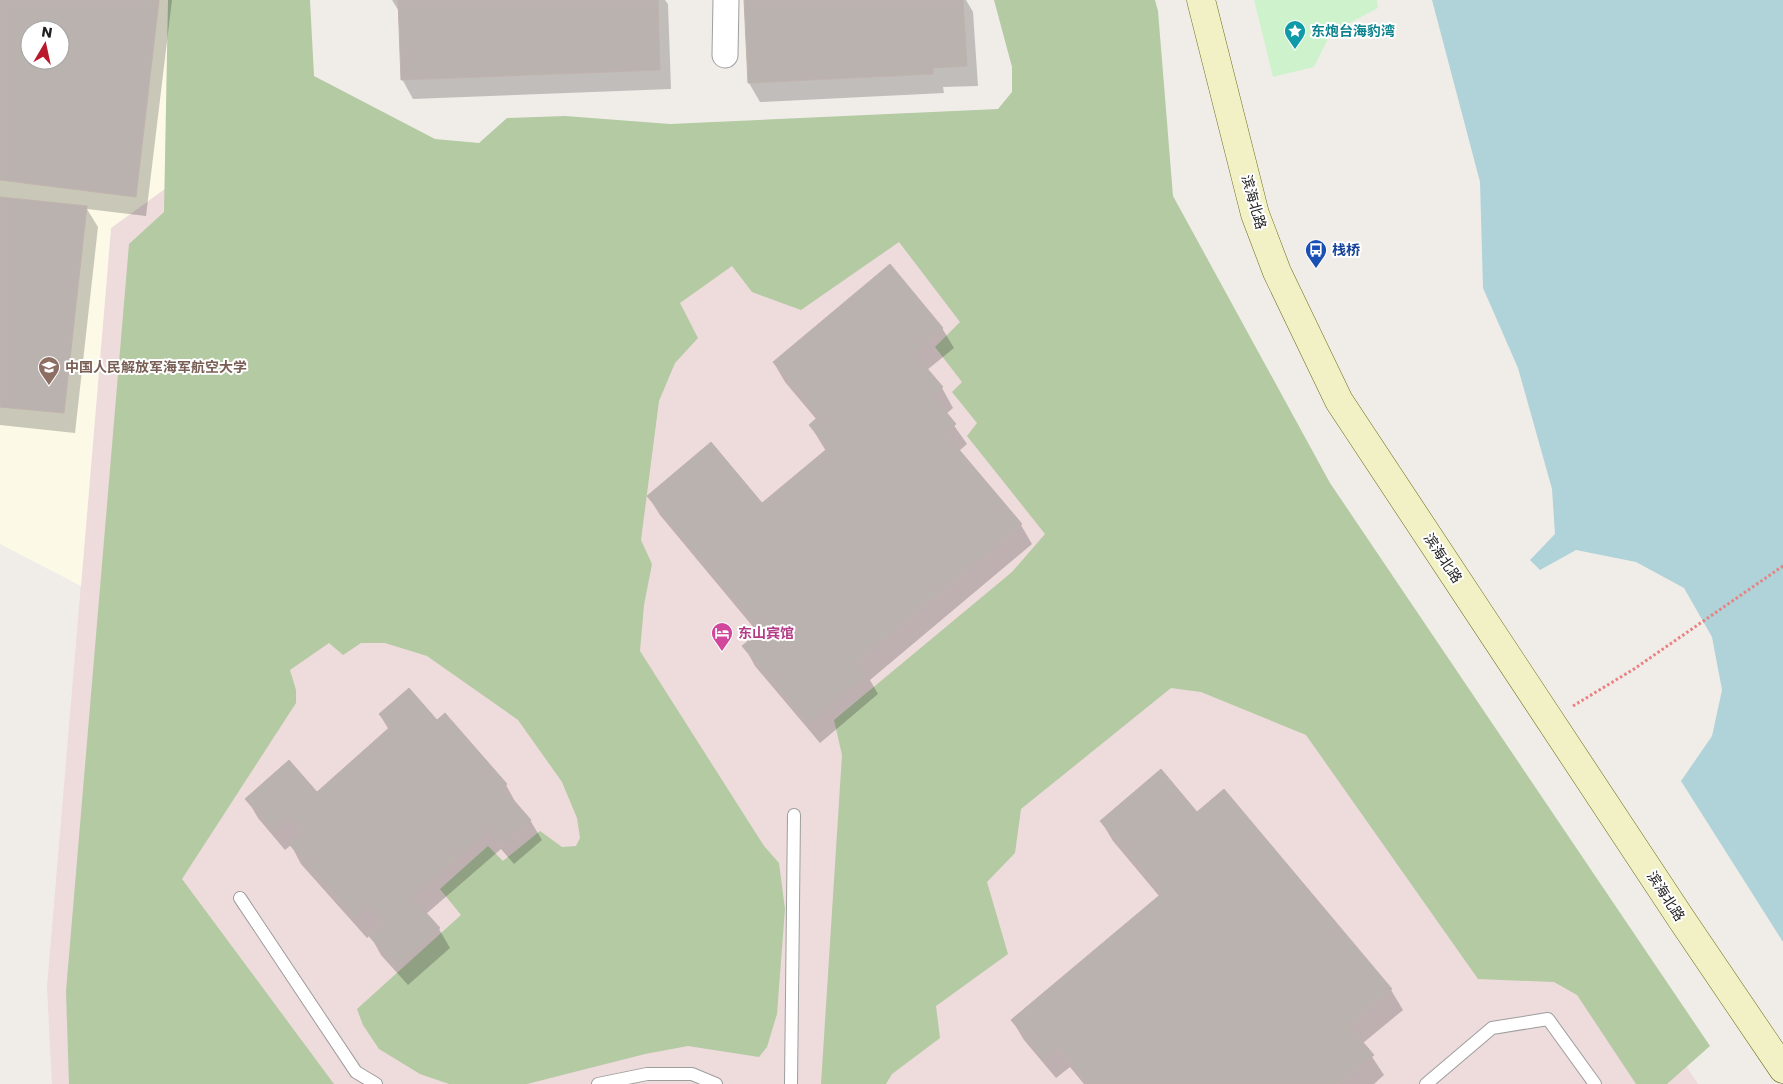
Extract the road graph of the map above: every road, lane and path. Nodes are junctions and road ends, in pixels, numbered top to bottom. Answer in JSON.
{"nodes":[{"id":1,"x":726,"y":0,"type":"edge"},
{"id":2,"x":1201,"y":0,"type":"edge"},
{"id":3,"x":725,"y":55,"type":"dead end"},
{"id":4,"x":1783,"y":566,"type":"edge"},
{"id":5,"x":1551,"y":719,"type":"junction"},
{"id":6,"x":794,"y":815,"type":"dead end"},
{"id":7,"x":240,"y":898,"type":"dead end"},
{"id":8,"x":1783,"y":1069,"type":"edge"},
{"id":9,"x":376,"y":1084,"type":"edge"},
{"id":10,"x":598,"y":1084,"type":"edge"},
{"id":11,"x":716,"y":1084,"type":"edge"},
{"id":12,"x":791,"y":1084,"type":"edge"},
{"id":13,"x":1426,"y":1084,"type":"edge"},
{"id":14,"x":1595,"y":1084,"type":"edge"}],
"edges":[{"from":1,"to":3,"type":"street"},
{"from":2,"to":5,"type":"main road","name":"滨海北路"},
{"from":4,"to":5,"type":"path"},
{"from":5,"to":8,"type":"main road","name":"滨海北路"},
{"from":6,"to":12,"type":"lane"},
{"from":7,"to":9,"type":"lane"},
{"from":10,"to":11,"type":"lane"},
{"from":13,"to":14,"type":"lane"}]}
